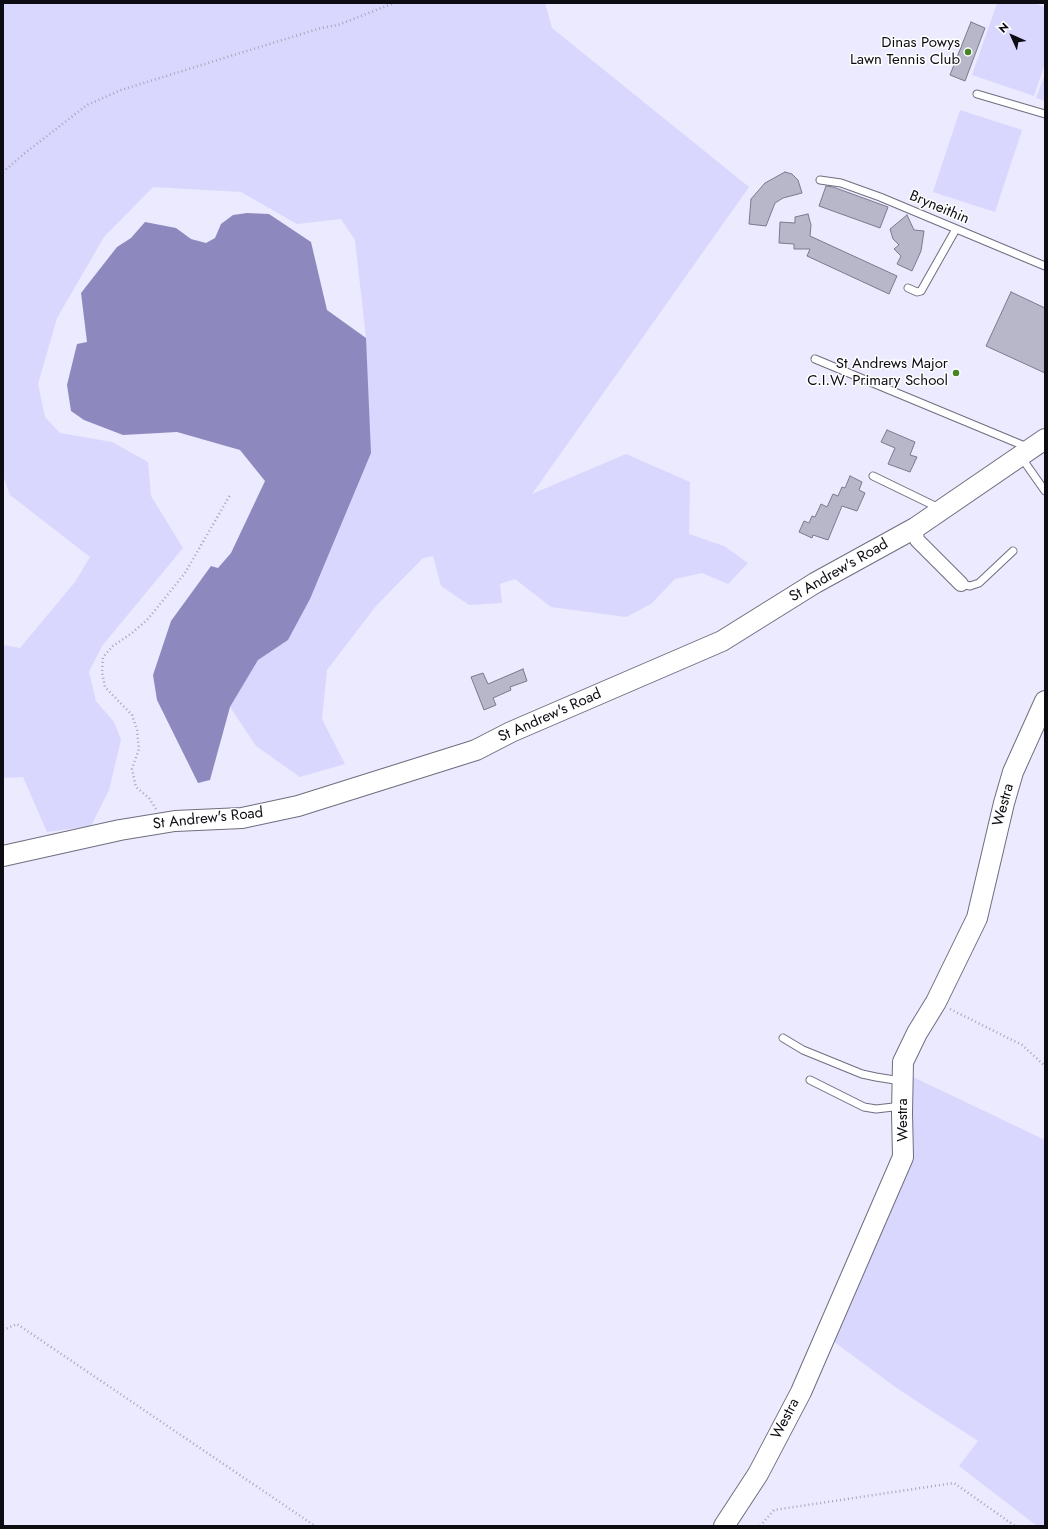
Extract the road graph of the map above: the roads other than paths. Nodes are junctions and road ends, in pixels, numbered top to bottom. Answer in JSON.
{"nodes":[{"id":1,"x":977,"y":94,"type":"dead end"},
{"id":2,"x":1045,"y":114,"type":"edge"},
{"id":3,"x":820,"y":180,"type":"dead end"},
{"id":4,"x":956,"y":229,"type":"junction"},
{"id":5,"x":1045,"y":266,"type":"edge"},
{"id":6,"x":908,"y":288,"type":"dead end"},
{"id":7,"x":815,"y":359,"type":"dead end"},
{"id":8,"x":1032,"y":448,"type":"edge"},
{"id":9,"x":873,"y":476,"type":"dead end"},
{"id":10,"x":1045,"y":491,"type":"edge"},
{"id":11,"x":943,"y":509,"type":"junction"},
{"id":12,"x":915,"y":528,"type":"junction"},
{"id":13,"x":1013,"y":551,"type":"dead end"},
{"id":14,"x":961,"y":584,"type":"joint"},
{"id":15,"x":1045,"y":701,"type":"edge"},
{"id":16,"x":3,"y":856,"type":"edge"},
{"id":17,"x":783,"y":1038,"type":"dead end"},
{"id":18,"x":810,"y":1080,"type":"dead end"},
{"id":19,"x":903,"y":1081,"type":"junction"},
{"id":20,"x":902,"y":1106,"type":"junction"},
{"id":21,"x":724,"y":1526,"type":"edge"}],
"edges":[{"from":1,"to":2,"type":"lane"},
{"from":3,"to":4,"type":"lane","name":"Bryneithin"},
{"from":4,"to":5,"type":"lane","name":"Bryneithin"},
{"from":4,"to":6,"type":"lane"},
{"from":7,"to":8,"type":"lane"},
{"from":8,"to":10,"type":"lane"},
{"from":8,"to":11,"type":"street","name":"St Andrew's Road"},
{"from":9,"to":11,"type":"lane"},
{"from":11,"to":12,"type":"street","name":"St Andrew's Road"},
{"from":12,"to":14,"type":"street"},
{"from":12,"to":16,"type":"street","name":"St Andrew's Road"},
{"from":13,"to":14,"type":"lane"},
{"from":15,"to":19,"type":"street","name":"Westra"},
{"from":17,"to":19,"type":"lane"},
{"from":18,"to":20,"type":"lane"},
{"from":19,"to":20,"type":"street","name":"Westra"},
{"from":20,"to":21,"type":"street","name":"Westra"}]}
